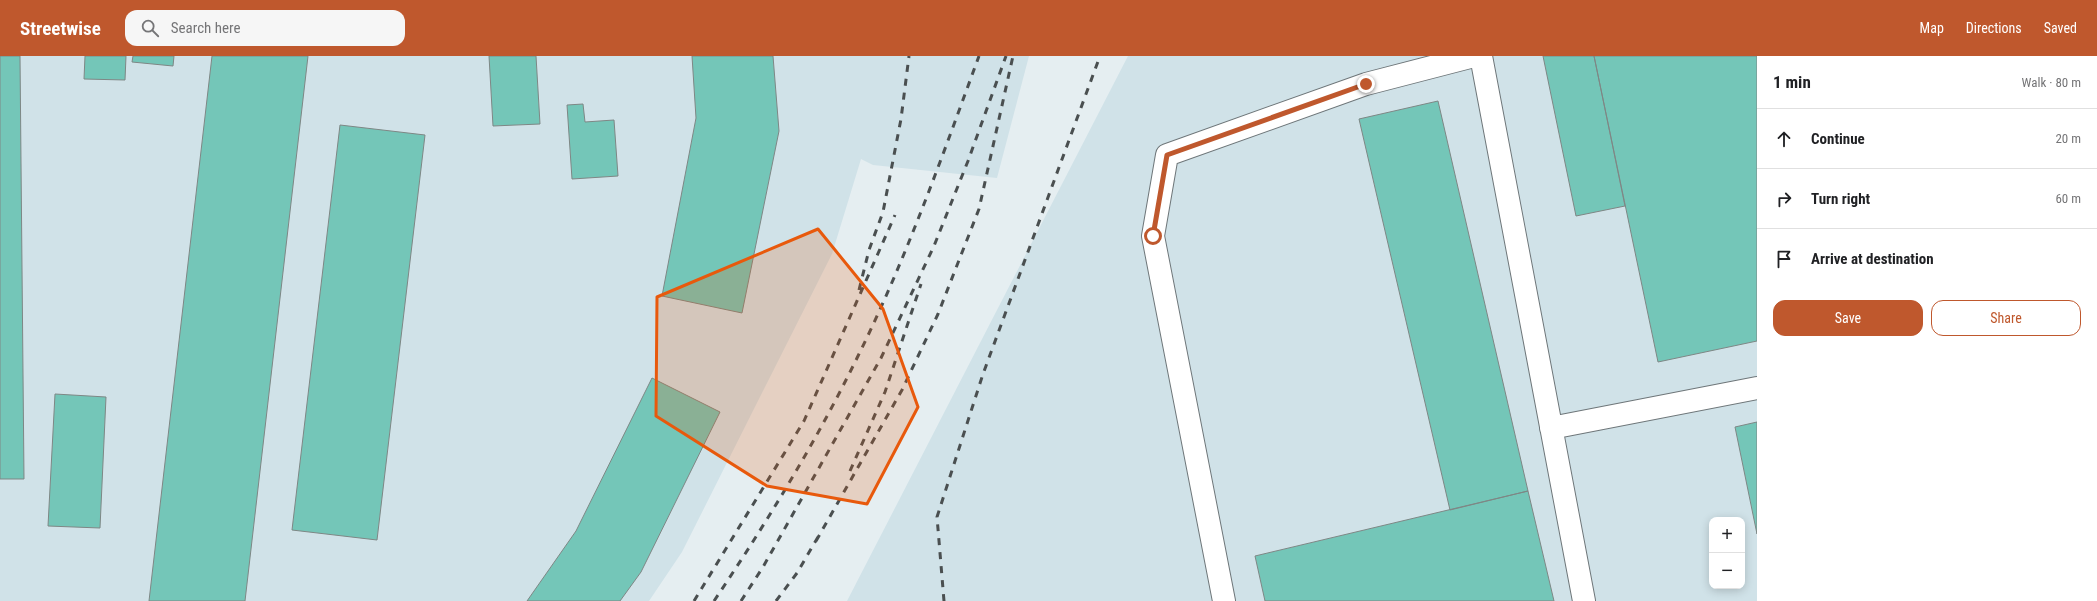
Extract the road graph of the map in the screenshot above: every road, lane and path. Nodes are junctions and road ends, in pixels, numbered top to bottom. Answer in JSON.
{"nodes":[{"id":1,"x":1474,"y":56,"type":"edge"},
{"id":2,"x":1481,"y":56,"type":"edge"},
{"id":3,"x":1757,"y":388,"type":"edge"},
{"id":4,"x":1551,"y":428,"type":"junction"},
{"id":5,"x":1224,"y":601,"type":"edge"},
{"id":6,"x":1584,"y":601,"type":"edge"}],
"edges":[{"from":1,"to":5,"type":"lane"},
{"from":2,"to":4,"type":"lane"},
{"from":3,"to":4,"type":"lane"},
{"from":4,"to":6,"type":"lane"}]}
